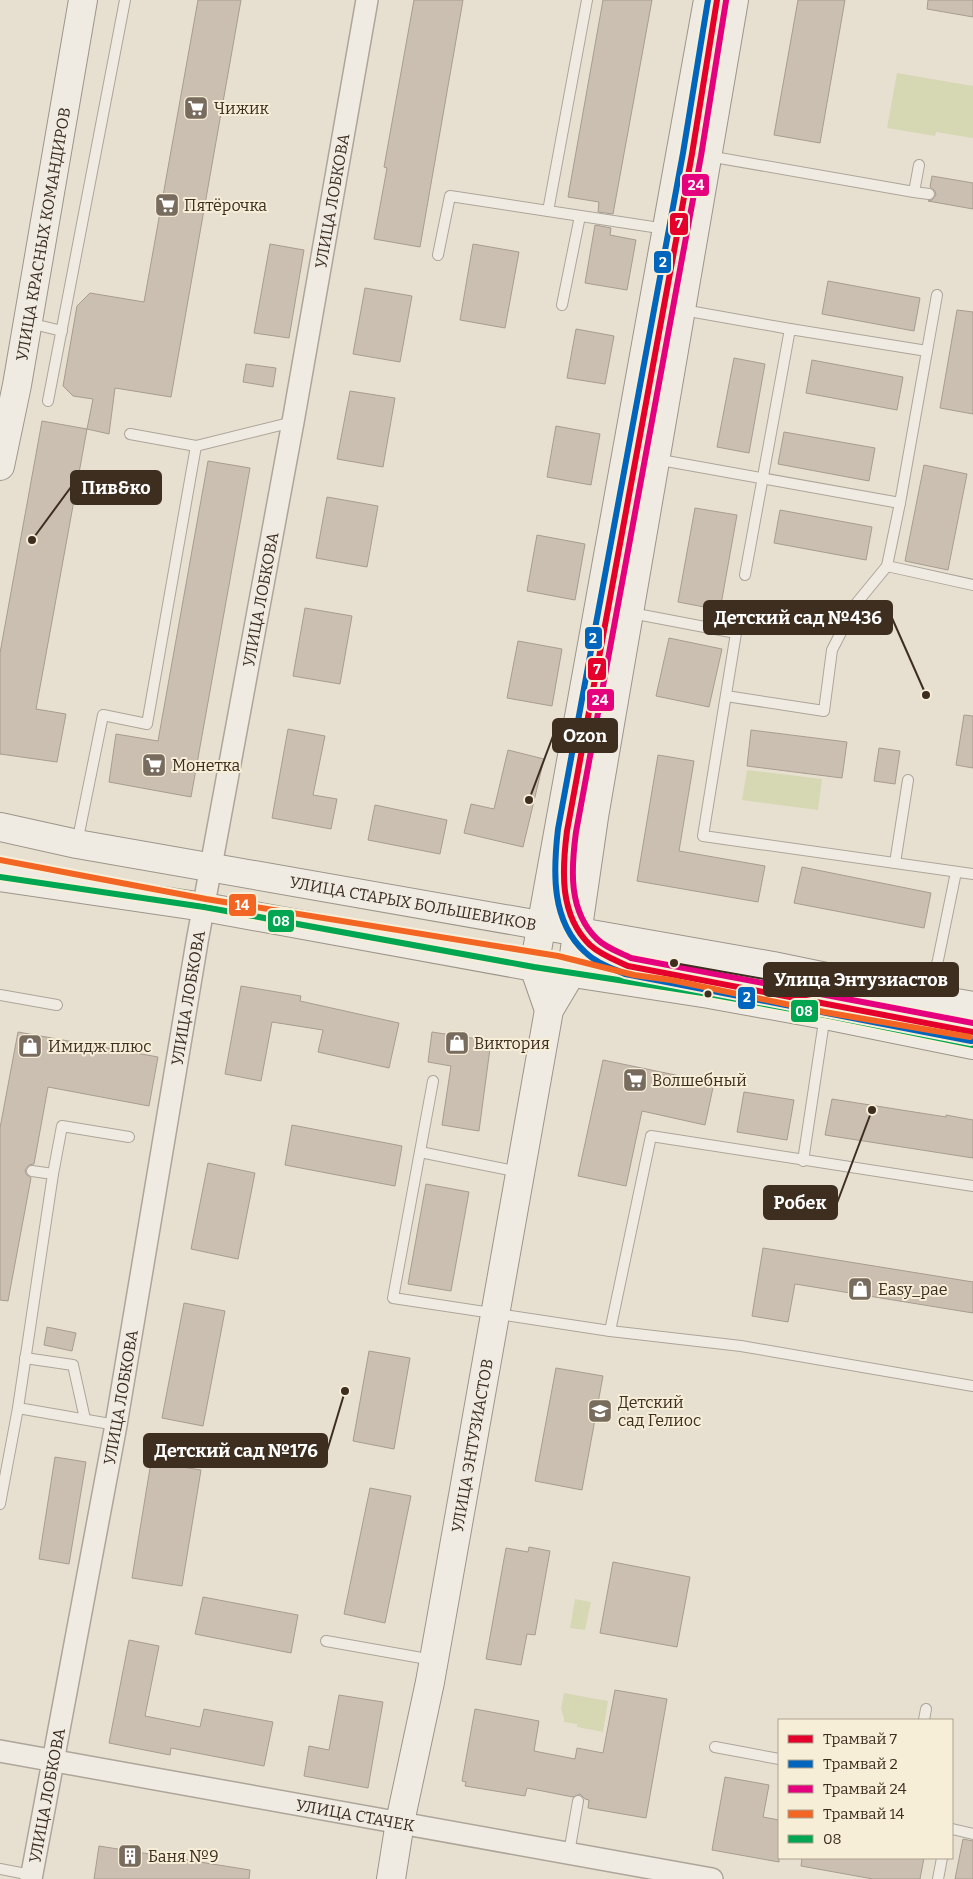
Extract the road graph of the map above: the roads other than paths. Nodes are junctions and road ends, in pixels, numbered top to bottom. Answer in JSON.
{"nodes":[{"id":1,"x":83,"y":0,"type":"edge"},
{"id":2,"x":125,"y":0,"type":"edge"},
{"id":3,"x":367,"y":0,"type":"edge"},
{"id":4,"x":587,"y":0,"type":"edge"},
{"id":5,"x":708,"y":0,"type":"edge"},
{"id":6,"x":734,"y":0,"type":"edge"},
{"id":7,"x":694,"y":154,"type":"junction"},
{"id":8,"x":919,"y":165,"type":"dead end"},
{"id":9,"x":914,"y":192,"type":"junction"},
{"id":10,"x":929,"y":194,"type":"dead end"},
{"id":11,"x":548,"y":211,"type":"junction"},
{"id":12,"x":580,"y":216,"type":"junction"},
{"id":13,"x":680,"y":231,"type":"junction"},
{"id":14,"x":438,"y":255,"type":"dead end"},
{"id":15,"x":937,"y":295,"type":"dead end"},
{"id":16,"x":562,"y":305,"type":"dead end"},
{"id":17,"x":681,"y":310,"type":"junction"},
{"id":18,"x":28,"y":322,"type":"junction"},
{"id":19,"x":790,"y":329,"type":"junction"},
{"id":20,"x":62,"y":331,"type":"junction"},
{"id":21,"x":926,"y":351,"type":"junction"},
{"id":22,"x":48,"y":401,"type":"dead end"},
{"id":23,"x":293,"y":422,"type":"junction"},
{"id":24,"x":130,"y":434,"type":"dead end"},
{"id":25,"x":196,"y":446,"type":"junction"},
{"id":26,"x":656,"y":459,"type":"junction"},
{"id":27,"x":0,"y":466,"type":"edge"},
{"id":28,"x":762,"y":478,"type":"junction"},
{"id":29,"x":900,"y":503,"type":"junction"},
{"id":30,"x":887,"y":566,"type":"junction"},
{"id":31,"x":745,"y":575,"type":"dead end"},
{"id":32,"x":973,"y":585,"type":"edge"},
{"id":33,"x":599,"y":606,"type":"junction"},
{"id":34,"x":629,"y":612,"type":"junction"},
{"id":35,"x":726,"y":696,"type":"junction"},
{"id":36,"x":908,"y":780,"type":"dead end"},
{"id":37,"x":0,"y":827,"type":"edge"},
{"id":38,"x":77,"y":844,"type":"junction"},
{"id":39,"x":895,"y":863,"type":"junction"},
{"id":40,"x":211,"y":868,"type":"junction"},
{"id":41,"x":956,"y":872,"type":"junction"},
{"id":42,"x":973,"y":874,"type":"edge"},
{"id":43,"x":0,"y":877,"type":"edge"},
{"id":44,"x":204,"y":907,"type":"junction"},
{"id":45,"x":541,"y":925,"type":"junction"},
{"id":46,"x":578,"y":932,"type":"junction"},
{"id":47,"x":534,"y":967,"type":"junction"},
{"id":48,"x":571,"y":974,"type":"junction"},
{"id":49,"x":0,"y":995,"type":"edge"},
{"id":50,"x":928,"y":998,"type":"junction"},
{"id":51,"x":57,"y":1004,"type":"dead end"},
{"id":52,"x":826,"y":1005,"type":"junction"},
{"id":53,"x":973,"y":1006,"type":"edge"},
{"id":54,"x":548,"y":1010,"type":"junction"},
{"id":55,"x":973,"y":1045,"type":"edge"},
{"id":56,"x":433,"y":1081,"type":"dead end"},
{"id":57,"x":130,"y":1137,"type":"dead end"},
{"id":58,"x":420,"y":1152,"type":"junction"},
{"id":59,"x":803,"y":1161,"type":"junction"},
{"id":60,"x":32,"y":1171,"type":"dead end"},
{"id":61,"x":520,"y":1172,"type":"junction"},
{"id":62,"x":53,"y":1174,"type":"junction"},
{"id":63,"x":973,"y":1186,"type":"edge"},
{"id":64,"x":495,"y":1314,"type":"junction"},
{"id":65,"x":610,"y":1331,"type":"junction"},
{"id":66,"x":25,"y":1358,"type":"junction"},
{"id":67,"x":973,"y":1386,"type":"edge"},
{"id":68,"x":18,"y":1408,"type":"junction"},
{"id":69,"x":85,"y":1419,"type":"junction"},
{"id":70,"x":116,"y":1425,"type":"junction"},
{"id":71,"x":0,"y":1504,"type":"edge"},
{"id":72,"x":326,"y":1641,"type":"dead end"},
{"id":73,"x":434,"y":1660,"type":"junction"},
{"id":74,"x":926,"y":1709,"type":"dead end"},
{"id":75,"x":924,"y":1719,"type":"edge"},
{"id":76,"x":715,"y":1747,"type":"dead end"},
{"id":77,"x":0,"y":1751,"type":"edge"},
{"id":78,"x":778,"y":1759,"type":"edge"},
{"id":79,"x":52,"y":1760,"type":"junction"},
{"id":80,"x":578,"y":1801,"type":"dead end"},
{"id":81,"x":400,"y":1822,"type":"junction"},
{"id":82,"x":953,"y":1829,"type":"edge"},
{"id":83,"x":973,"y":1834,"type":"edge"},
{"id":84,"x":569,"y":1853,"type":"junction"},
{"id":85,"x":942,"y":1859,"type":"edge"},
{"id":86,"x":0,"y":1869,"type":"edge"},
{"id":87,"x":648,"y":1873,"type":"edge"},
{"id":88,"x":31,"y":1877,"type":"edge"},
{"id":89,"x":391,"y":1879,"type":"edge"},
{"id":90,"x":712,"y":1879,"type":"edge"},
{"id":91,"x":938,"y":1879,"type":"edge"}],
"edges":[{"from":1,"to":18,"type":"street","name":"УЛИЦА КРАСНЫХ КОМАНДИРОВ"},
{"from":2,"to":20,"type":"lane"},
{"from":3,"to":23,"type":"street","name":"УЛИЦА ЛОБКОВА"},
{"from":4,"to":11,"type":"lane"},
{"from":5,"to":7,"type":"street"},
{"from":6,"to":7,"type":"street"},
{"from":7,"to":9,"type":"lane"},
{"from":7,"to":13,"type":"street"},
{"from":8,"to":9,"type":"lane"},
{"from":9,"to":10,"type":"lane"},
{"from":11,"to":12,"type":"lane"},
{"from":11,"to":14,"type":"lane"},
{"from":12,"to":13,"type":"lane"},
{"from":12,"to":16,"type":"lane"},
{"from":13,"to":17,"type":"street"},
{"from":13,"to":33,"type":"street"},
{"from":15,"to":21,"type":"lane"},
{"from":17,"to":19,"type":"lane"},
{"from":17,"to":26,"type":"street"},
{"from":18,"to":20,"type":"lane"},
{"from":18,"to":27,"type":"street","name":"УЛИЦА КРАСНЫХ КОМАНДИРОВ"},
{"from":19,"to":21,"type":"lane"},
{"from":19,"to":28,"type":"lane"},
{"from":20,"to":22,"type":"lane"},
{"from":21,"to":29,"type":"lane"},
{"from":23,"to":25,"type":"lane"},
{"from":23,"to":40,"type":"street","name":"УЛИЦА ЛОБКОВА"},
{"from":24,"to":25,"type":"lane"},
{"from":25,"to":38,"type":"lane"},
{"from":26,"to":28,"type":"lane"},
{"from":26,"to":34,"type":"street"},
{"from":28,"to":29,"type":"lane"},
{"from":28,"to":31,"type":"lane"},
{"from":29,"to":30,"type":"lane"},
{"from":30,"to":32,"type":"lane"},
{"from":30,"to":35,"type":"lane"},
{"from":33,"to":34,"type":"lane"},
{"from":33,"to":45,"type":"street"},
{"from":34,"to":35,"type":"lane"},
{"from":34,"to":46,"type":"street"},
{"from":35,"to":39,"type":"lane"},
{"from":36,"to":39,"type":"lane"},
{"from":37,"to":38,"type":"street","name":"УЛИЦА СТАРЫХ БОЛЬШЕВИКОВ"},
{"from":38,"to":40,"type":"street","name":"УЛИЦА СТАРЫХ БОЛЬШЕВИКОВ"},
{"from":39,"to":41,"type":"lane"},
{"from":40,"to":44,"type":"street","name":"УЛИЦА ЛОБКОВА"},
{"from":40,"to":45,"type":"street","name":"УЛИЦА СТАРЫХ БОЛЬШЕВИКОВ"},
{"from":41,"to":42,"type":"lane"},
{"from":41,"to":50,"type":"lane"},
{"from":43,"to":44,"type":"street"},
{"from":44,"to":47,"type":"street"},
{"from":44,"to":70,"type":"street","name":"УЛИЦА ЛОБКОВА"},
{"from":45,"to":46,"type":"street","name":"УЛИЦА СТАРЫХ БОЛЬШЕВИКОВ"},
{"from":45,"to":47,"type":"street"},
{"from":46,"to":48,"type":"street"},
{"from":46,"to":50,"type":"street","name":"УЛИЦА СТАРЫХ БОЛЬШЕВИКОВ"},
{"from":47,"to":48,"type":"street"},
{"from":47,"to":54,"type":"street"},
{"from":48,"to":52,"type":"street"},
{"from":48,"to":54,"type":"street"},
{"from":49,"to":51,"type":"lane"},
{"from":50,"to":53,"type":"street","name":"УЛИЦА СТАРЫХ БОЛЬШЕВИКОВ"},
{"from":52,"to":55,"type":"street"},
{"from":52,"to":59,"type":"lane"},
{"from":54,"to":61,"type":"street","name":"УЛИЦА ЭНТУЗИАСТОВ"},
{"from":56,"to":58,"type":"lane"},
{"from":57,"to":62,"type":"lane"},
{"from":58,"to":61,"type":"lane"},
{"from":58,"to":64,"type":"lane"},
{"from":59,"to":63,"type":"lane"},
{"from":59,"to":65,"type":"lane"},
{"from":60,"to":62,"type":"lane"},
{"from":61,"to":64,"type":"street","name":"УЛИЦА ЭНТУЗИАСТОВ"},
{"from":62,"to":66,"type":"lane"},
{"from":64,"to":65,"type":"lane"},
{"from":64,"to":73,"type":"street","name":"УЛИЦА ЭНТУЗИАСТОВ"},
{"from":65,"to":67,"type":"lane"},
{"from":66,"to":68,"type":"lane"},
{"from":66,"to":69,"type":"lane"},
{"from":68,"to":69,"type":"lane"},
{"from":68,"to":71,"type":"lane"},
{"from":69,"to":70,"type":"lane"},
{"from":70,"to":79,"type":"street","name":"УЛИЦА ЛОБКОВА"},
{"from":72,"to":73,"type":"lane"},
{"from":73,"to":81,"type":"street","name":"УЛИЦА ЭНТУЗИАСТОВ"},
{"from":74,"to":75,"type":"lane"},
{"from":76,"to":78,"type":"lane"},
{"from":77,"to":79,"type":"street","name":"УЛИЦА СТАЧЕК"},
{"from":79,"to":81,"type":"street","name":"УЛИЦА СТАЧЕК"},
{"from":79,"to":88,"type":"street","name":"УЛИЦА ЛОБКОВА"},
{"from":80,"to":84,"type":"lane"},
{"from":81,"to":84,"type":"street","name":"УЛИЦА СТАЧЕК"},
{"from":81,"to":89,"type":"street","name":"УЛИЦА ЭНТУЗИАСТОВ"},
{"from":82,"to":83,"type":"lane"},
{"from":84,"to":87,"type":"street","name":"УЛИЦА СТАЧЕК"},
{"from":85,"to":91,"type":"lane"},
{"from":86,"to":88,"type":"lane"},
{"from":87,"to":90,"type":"street","name":"УЛИЦА СТАЧЕК"}]}
